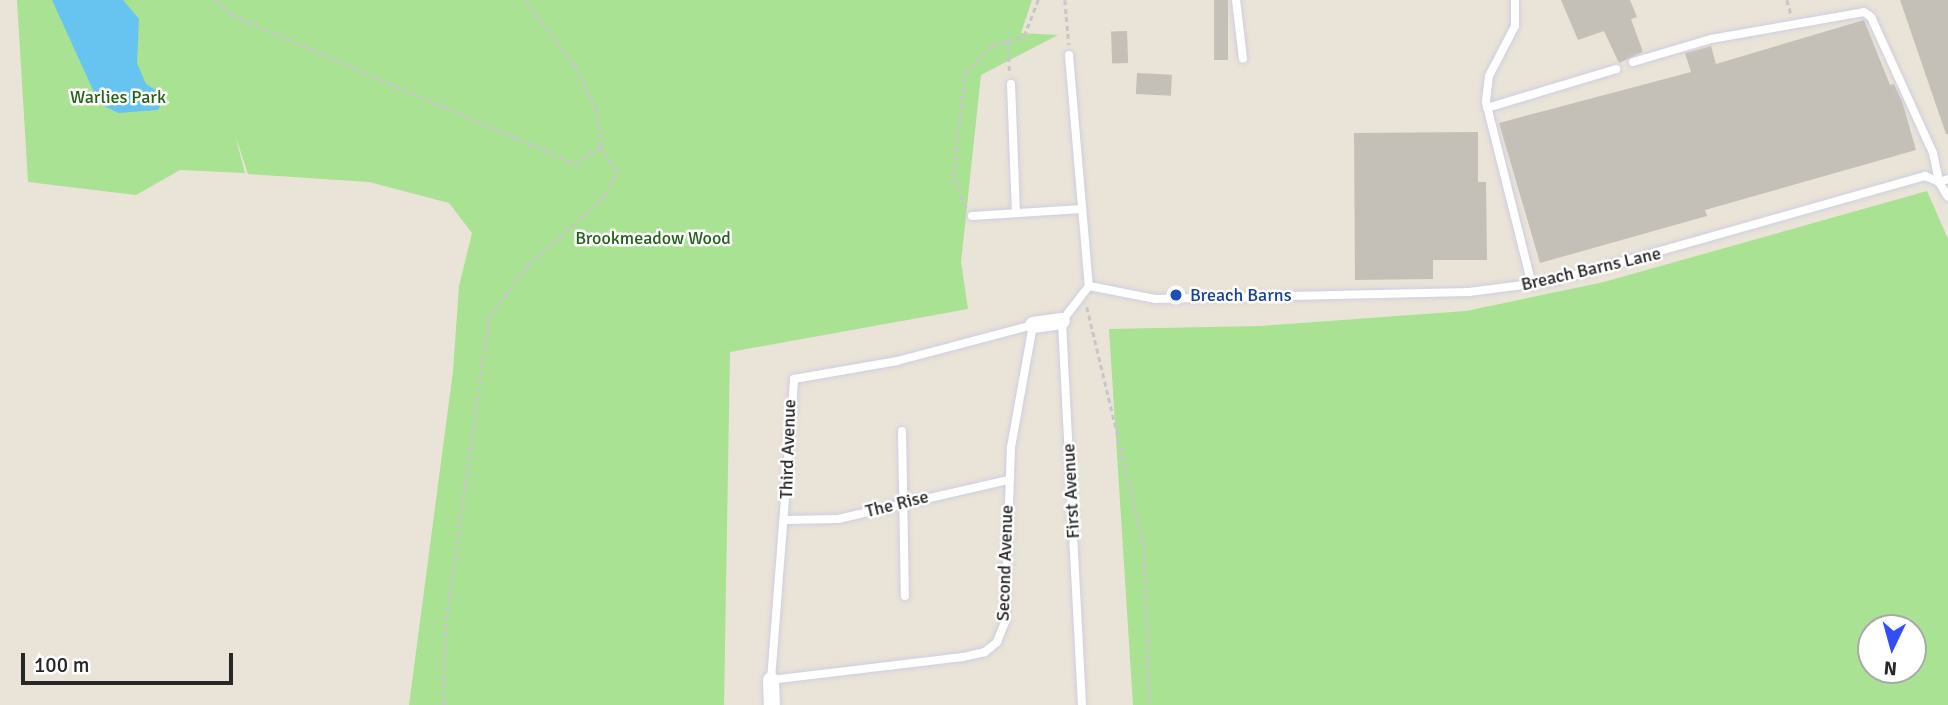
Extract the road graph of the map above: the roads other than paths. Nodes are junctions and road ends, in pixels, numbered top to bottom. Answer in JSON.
{"nodes":[{"id":1,"x":1236,"y":0,"type":"edge"},
{"id":2,"x":1516,"y":0,"type":"edge"},
{"id":3,"x":1069,"y":55,"type":"road end"},
{"id":4,"x":1243,"y":60,"type":"dead end"},
{"id":5,"x":1633,"y":62,"type":"dead end"},
{"id":6,"x":1616,"y":69,"type":"dead end"},
{"id":7,"x":1011,"y":84,"type":"dead end"},
{"id":8,"x":1487,"y":108,"type":"junction"},
{"id":9,"x":1943,"y":181,"type":"edge"},
{"id":10,"x":1948,"y":197,"type":"edge"},
{"id":11,"x":1082,"y":209,"type":"junction"},
{"id":12,"x":1016,"y":212,"type":"junction"},
{"id":13,"x":972,"y":215,"type":"road end"},
{"id":14,"x":1532,"y":285,"type":"junction"},
{"id":15,"x":1089,"y":286,"type":"junction"},
{"id":16,"x":1062,"y":321,"type":"junction"},
{"id":17,"x":1033,"y":325,"type":"junction"},
{"id":18,"x":902,"y":431,"type":"dead end"},
{"id":19,"x":1008,"y":480,"type":"junction"},
{"id":20,"x":902,"y":502,"type":"junction"},
{"id":21,"x":785,"y":520,"type":"junction"},
{"id":22,"x":905,"y":596,"type":"dead end"},
{"id":23,"x":771,"y":680,"type":"junction"},
{"id":24,"x":772,"y":705,"type":"edge"},
{"id":25,"x":1082,"y":705,"type":"edge"}],
"edges":[{"from":1,"to":4,"type":"lane"},
{"from":2,"to":8,"type":"lane"},
{"from":3,"to":11,"type":"lane"},
{"from":5,"to":9,"type":"lane"},
{"from":6,"to":8,"type":"lane"},
{"from":7,"to":12,"type":"lane"},
{"from":8,"to":14,"type":"lane"},
{"from":9,"to":10,"type":"lane"},
{"from":9,"to":14,"type":"lane","name":"Breach Barns Lane"},
{"from":11,"to":12,"type":"lane"},
{"from":11,"to":15,"type":"lane"},
{"from":12,"to":13,"type":"lane"},
{"from":14,"to":15,"type":"lane","name":"Breach Barns Lane"},
{"from":15,"to":16,"type":"lane"},
{"from":16,"to":17,"type":"street"},
{"from":16,"to":25,"type":"lane","name":"First Avenue"},
{"from":17,"to":19,"type":"lane","name":"Second Avenue"},
{"from":17,"to":21,"type":"lane","name":"Third Avenue"},
{"from":18,"to":20,"type":"lane"},
{"from":19,"to":20,"type":"lane","name":"The Rise"},
{"from":19,"to":23,"type":"lane","name":"Second Avenue"},
{"from":20,"to":21,"type":"lane","name":"The Rise"},
{"from":20,"to":22,"type":"lane"},
{"from":21,"to":23,"type":"lane","name":"Third Avenue"},
{"from":23,"to":24,"type":"street"}]}
